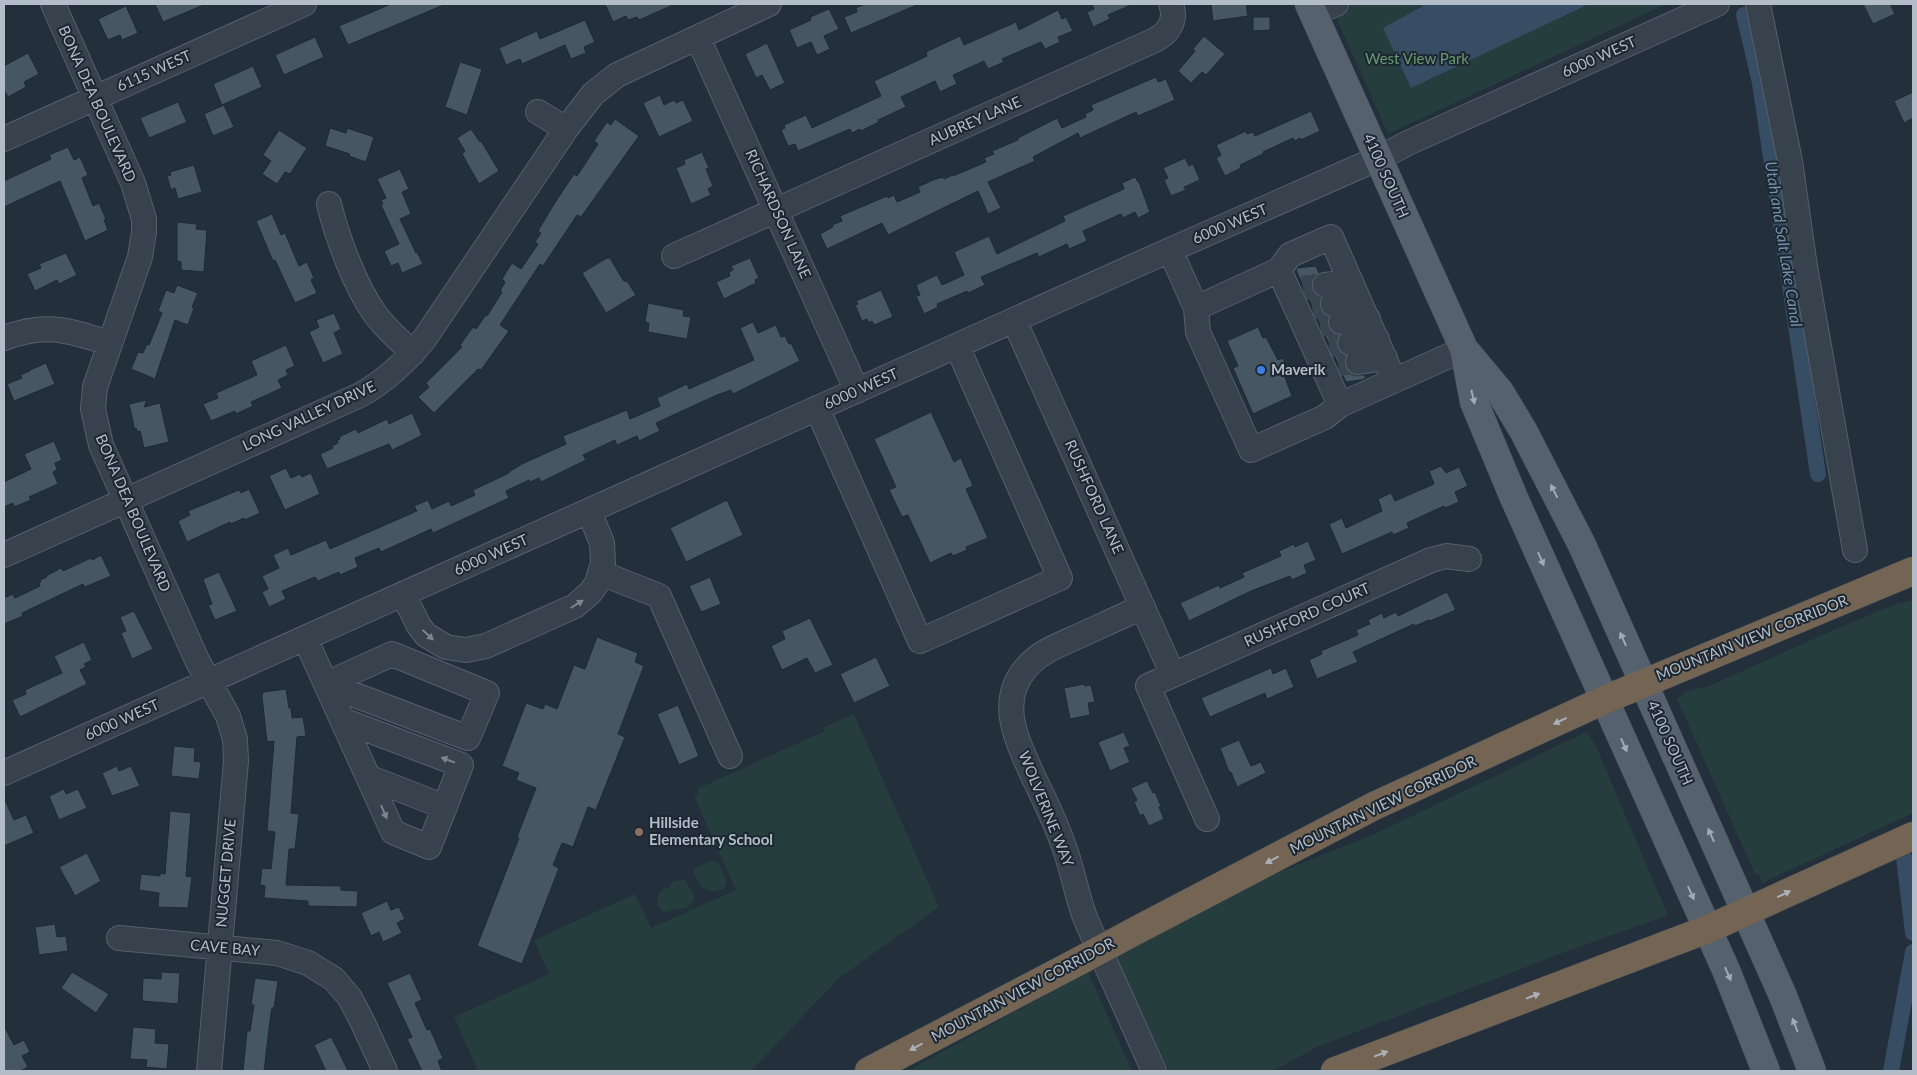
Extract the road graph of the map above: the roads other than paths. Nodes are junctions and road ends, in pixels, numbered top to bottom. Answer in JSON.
{"nodes":[{"id":1,"x":53,"y":4,"type":"edge"},
{"id":2,"x":304,"y":4,"type":"edge"},
{"id":3,"x":769,"y":4,"type":"edge"},
{"id":4,"x":1717,"y":4,"type":"edge"},
{"id":5,"x":1758,"y":4,"type":"edge"},
{"id":6,"x":1320,"y":7,"type":"edge"},
{"id":7,"x":1171,"y":15,"type":"edge"},
{"id":8,"x":698,"y":38,"type":"junction"},
{"id":9,"x":95,"y":98,"type":"junction"},
{"id":10,"x":538,"y":112,"type":"dead end"},
{"id":11,"x":566,"y":129,"type":"junction"},
{"id":12,"x":4,"y":139,"type":"edge"},
{"id":13,"x":1378,"y":158,"type":"junction"},
{"id":14,"x":329,"y":204,"type":"dead end"},
{"id":15,"x":776,"y":210,"type":"junction"},
{"id":16,"x":1170,"y":250,"type":"junction"},
{"id":17,"x":674,"y":256,"type":"dead end"},
{"id":18,"x":1196,"y":308,"type":"junction"},
{"id":19,"x":1014,"y":320,"type":"junction"},
{"id":20,"x":1368,"y":320,"type":"junction"},
{"id":21,"x":1320,"y":322,"type":"junction"},
{"id":22,"x":4,"y":338,"type":"edge"},
{"id":23,"x":109,"y":344,"type":"junction"},
{"id":24,"x":957,"y":346,"type":"junction"},
{"id":25,"x":1464,"y":349,"type":"junction"},
{"id":26,"x":413,"y":353,"type":"junction"},
{"id":27,"x":1394,"y":380,"type":"junction"},
{"id":28,"x":857,"y":390,"type":"junction"},
{"id":29,"x":1340,"y":405,"type":"junction"},
{"id":30,"x":817,"y":408,"type":"junction"},
{"id":31,"x":126,"y":500,"type":"junction"},
{"id":32,"x":589,"y":511,"type":"junction"},
{"id":33,"x":1855,"y":550,"type":"dead end"},
{"id":34,"x":4,"y":555,"type":"edge"},
{"id":35,"x":1469,"y":559,"type":"dead end"},
{"id":36,"x":1913,"y":572,"type":"edge"},
{"id":37,"x":601,"y":573,"type":"junction"},
{"id":38,"x":403,"y":594,"type":"junction"},
{"id":39,"x":1143,"y":607,"type":"junction"},
{"id":40,"x":305,"y":638,"type":"junction"},
{"id":41,"x":1173,"y":675,"type":"junction"},
{"id":42,"x":209,"y":681,"type":"junction"},
{"id":43,"x":1643,"y":683,"type":"junction"},
{"id":44,"x":326,"y":684,"type":"junction"},
{"id":45,"x":1604,"y":700,"type":"junction"},
{"id":46,"x":342,"y":720,"type":"junction"},
{"id":47,"x":730,"y":756,"type":"dead end"},
{"id":48,"x":4,"y":773,"type":"edge"},
{"id":49,"x":368,"y":777,"type":"junction"},
{"id":50,"x":444,"y":807,"type":"junction"},
{"id":51,"x":1207,"y":819,"type":"dead end"},
{"id":52,"x":1913,"y":836,"type":"edge"},
{"id":53,"x":1746,"y":912,"type":"junction"},
{"id":54,"x":1708,"y":929,"type":"junction"},
{"id":55,"x":119,"y":938,"type":"dead end"},
{"id":56,"x":220,"y":948,"type":"junction"},
{"id":57,"x":209,"y":1071,"type":"edge"},
{"id":58,"x":385,"y":1071,"type":"edge"},
{"id":59,"x":869,"y":1071,"type":"edge"},
{"id":60,"x":1154,"y":1071,"type":"edge"},
{"id":61,"x":1335,"y":1071,"type":"edge"},
{"id":62,"x":1766,"y":1071,"type":"edge"},
{"id":63,"x":1812,"y":1071,"type":"edge"}],
"edges":[{"from":1,"to":9,"type":"street","name":"BONA DEA BOULEVARD"},
{"from":2,"to":9,"type":"street","name":"6115 WEST"},
{"from":3,"to":8,"type":"street","name":"LONG VALLEY DRIVE"},
{"from":4,"to":13,"type":"street","name":"6000 WEST"},
{"from":5,"to":33,"type":"street"},
{"from":6,"to":13,"type":"main road","name":"4100 SOUTH"},
{"from":7,"to":15,"type":"street","name":"AUBREY LANE"},
{"from":8,"to":11,"type":"street","name":"LONG VALLEY DRIVE"},
{"from":8,"to":15,"type":"street","name":"RICHARDSON LANE"},
{"from":9,"to":12,"type":"street","name":"6115 WEST"},
{"from":9,"to":23,"type":"street","name":"BONA DEA BOULEVARD"},
{"from":10,"to":11,"type":"street"},
{"from":11,"to":26,"type":"street","name":"LONG VALLEY DRIVE"},
{"from":13,"to":16,"type":"street","name":"6000 WEST"},
{"from":13,"to":25,"type":"main road","name":"4100 SOUTH"},
{"from":14,"to":26,"type":"street"},
{"from":15,"to":17,"type":"street","name":"AUBREY LANE"},
{"from":15,"to":28,"type":"street","name":"RICHARDSON LANE"},
{"from":16,"to":18,"type":"street"},
{"from":16,"to":19,"type":"street","name":"6000 WEST"},
{"from":18,"to":21,"type":"street"},
{"from":18,"to":29,"type":"street"},
{"from":19,"to":24,"type":"street","name":"6000 WEST"},
{"from":19,"to":39,"type":"street","name":"RUSHFORD LANE"},
{"from":20,"to":21,"type":"street"},
{"from":20,"to":21,"type":"street"},
{"from":20,"to":21,"type":"street"},
{"from":20,"to":21,"type":"street"},
{"from":20,"to":27,"type":"street"},
{"from":21,"to":29,"type":"street"},
{"from":22,"to":23,"type":"street"},
{"from":23,"to":31,"type":"street","name":"BONA DEA BOULEVARD"},
{"from":24,"to":28,"type":"street","name":"6000 WEST"},
{"from":24,"to":30,"type":"street"},
{"from":25,"to":27,"type":"street"},
{"from":43,"to":25,"type":"main road","name":"4100 SOUTH","one_way":true},
{"from":25,"to":45,"type":"main road","name":"4100 SOUTH","one_way":true},
{"from":26,"to":31,"type":"street","name":"LONG VALLEY DRIVE"},
{"from":27,"to":29,"type":"street"},
{"from":28,"to":30,"type":"street","name":"6000 WEST"},
{"from":30,"to":32,"type":"street","name":"6000 WEST"},
{"from":31,"to":34,"type":"street","name":"LONG VALLEY DRIVE"},
{"from":31,"to":42,"type":"street","name":"BONA DEA BOULEVARD"},
{"from":32,"to":37,"type":"street"},
{"from":32,"to":38,"type":"street","name":"6000 WEST"},
{"from":35,"to":41,"type":"street","name":"RUSHFORD COURT"},
{"from":36,"to":43,"type":"highway","name":"MOUNTAIN VIEW CORRIDOR"},
{"from":38,"to":37,"type":"street","one_way":true},
{"from":37,"to":47,"type":"street"},
{"from":38,"to":40,"type":"street","name":"6000 WEST"},
{"from":39,"to":41,"type":"street","name":"RUSHFORD LANE"},
{"from":39,"to":60,"type":"street","name":"WOLVERINE WAY"},
{"from":40,"to":42,"type":"street","name":"6000 WEST"},
{"from":40,"to":44,"type":"street"},
{"from":41,"to":51,"type":"street","name":"RUSHFORD COURT"},
{"from":42,"to":48,"type":"street","name":"6000 WEST"},
{"from":42,"to":56,"type":"street","name":"NUGGET DRIVE"},
{"from":43,"to":45,"type":"highway","name":"MOUNTAIN VIEW CORRIDOR"},
{"from":53,"to":43,"type":"main road","name":"4100 SOUTH","one_way":true},
{"from":44,"to":44,"type":"street"},
{"from":44,"to":46,"type":"street"},
{"from":45,"to":54,"type":"main road","name":"4100 SOUTH","one_way":true},
{"from":45,"to":59,"type":"highway","name":"MOUNTAIN VIEW CORRIDOR","one_way":true,"bridge":true},
{"from":46,"to":49,"type":"street"},
{"from":50,"to":46,"type":"street","one_way":true},
{"from":49,"to":50,"type":"street"},
{"from":49,"to":50,"type":"street","one_way":true},
{"from":53,"to":52,"type":"highway","one_way":true},
{"from":53,"to":54,"type":"highway"},
{"from":63,"to":53,"type":"main road","name":"4100 SOUTH","one_way":true},
{"from":61,"to":54,"type":"highway","one_way":true},
{"from":54,"to":62,"type":"main road","name":"4100 SOUTH","one_way":true},
{"from":55,"to":56,"type":"street","name":"CAVE BAY"},
{"from":56,"to":57,"type":"street","name":"NUGGET DRIVE"},
{"from":56,"to":58,"type":"street","name":"CAVE BAY"}]}
